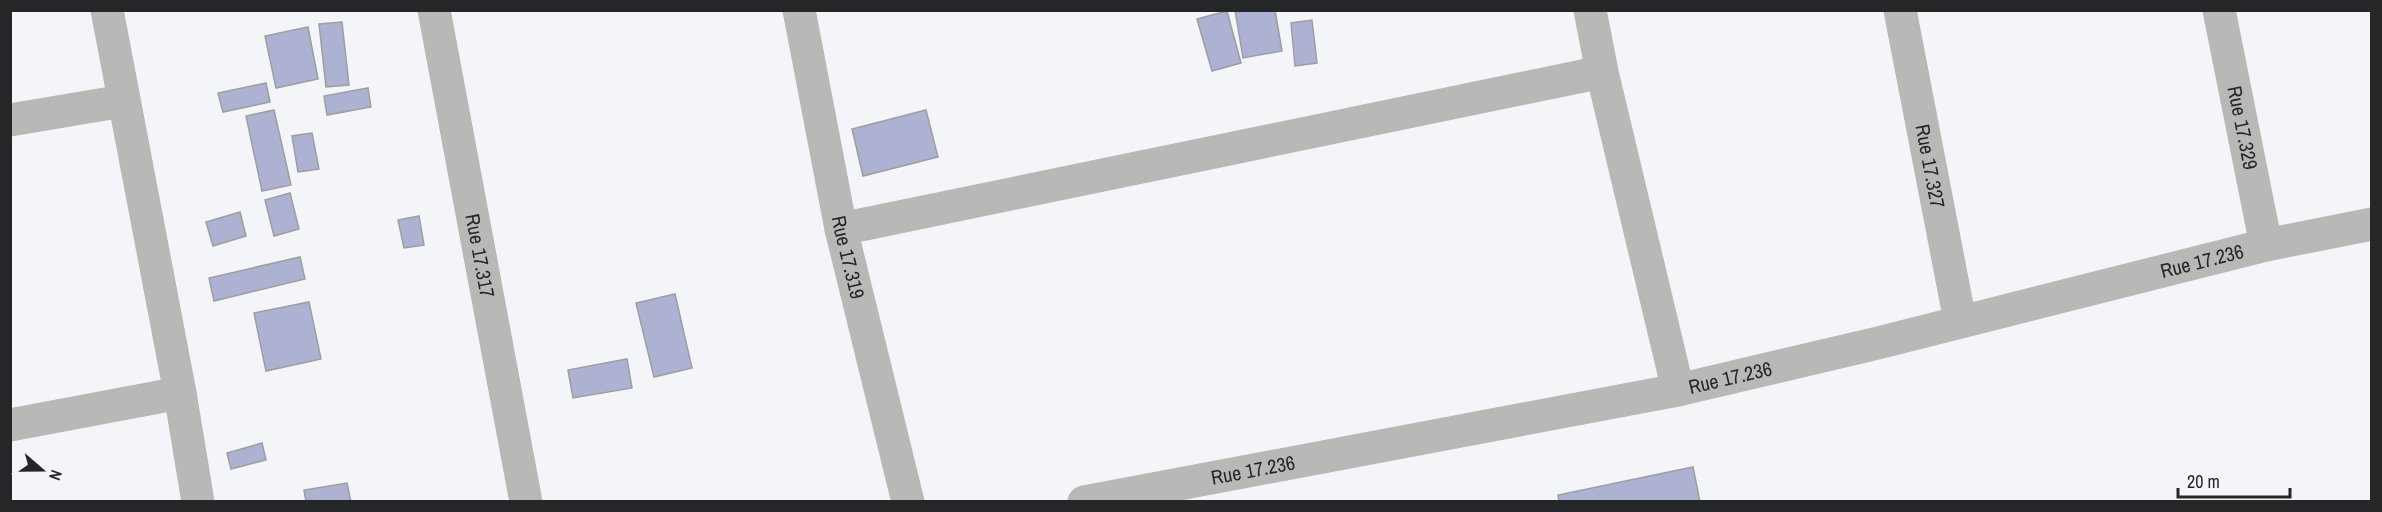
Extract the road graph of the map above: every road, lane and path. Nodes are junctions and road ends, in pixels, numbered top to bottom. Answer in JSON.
{"nodes":[{"id":1,"x":107,"y":10,"type":"edge"},
{"id":2,"x":434,"y":10,"type":"edge"},
{"id":3,"x":799,"y":10,"type":"edge"},
{"id":4,"x":1590,"y":10,"type":"edge"},
{"id":5,"x":1900,"y":10,"type":"edge"},
{"id":6,"x":2219,"y":10,"type":"edge"},
{"id":7,"x":1602,"y":72,"type":"junction"},
{"id":8,"x":123,"y":101,"type":"junction"},
{"id":9,"x":10,"y":120,"type":"edge"},
{"id":10,"x":2372,"y":224,"type":"edge"},
{"id":11,"x":841,"y":229,"type":"junction"},
{"id":12,"x":2266,"y":245,"type":"junction"},
{"id":13,"x":1960,"y":321,"type":"junction"},
{"id":14,"x":1678,"y":390,"type":"junction"},
{"id":15,"x":180,"y":393,"type":"junction"},
{"id":16,"x":10,"y":425,"type":"edge"},
{"id":17,"x":198,"y":501,"type":"edge"},
{"id":18,"x":526,"y":501,"type":"edge"},
{"id":19,"x":908,"y":501,"type":"edge"},
{"id":20,"x":1084,"y":501,"type":"edge"}],
"edges":[{"from":1,"to":8,"type":"street"},
{"from":2,"to":18,"type":"street","name":"Rue 17.317"},
{"from":3,"to":11,"type":"street","name":"Rue 17.319"},
{"from":4,"to":7,"type":"street"},
{"from":5,"to":13,"type":"street","name":"Rue 17.327"},
{"from":6,"to":12,"type":"street","name":"Rue 17.329"},
{"from":7,"to":11,"type":"street"},
{"from":7,"to":14,"type":"street"},
{"from":8,"to":9,"type":"street"},
{"from":8,"to":15,"type":"street"},
{"from":10,"to":12,"type":"street","name":"Rue 17.236"},
{"from":11,"to":19,"type":"street","name":"Rue 17.319"},
{"from":12,"to":13,"type":"street","name":"Rue 17.236"},
{"from":13,"to":14,"type":"street","name":"Rue 17.236"},
{"from":14,"to":20,"type":"street","name":"Rue 17.236"},
{"from":15,"to":16,"type":"street"},
{"from":15,"to":17,"type":"street"}]}
